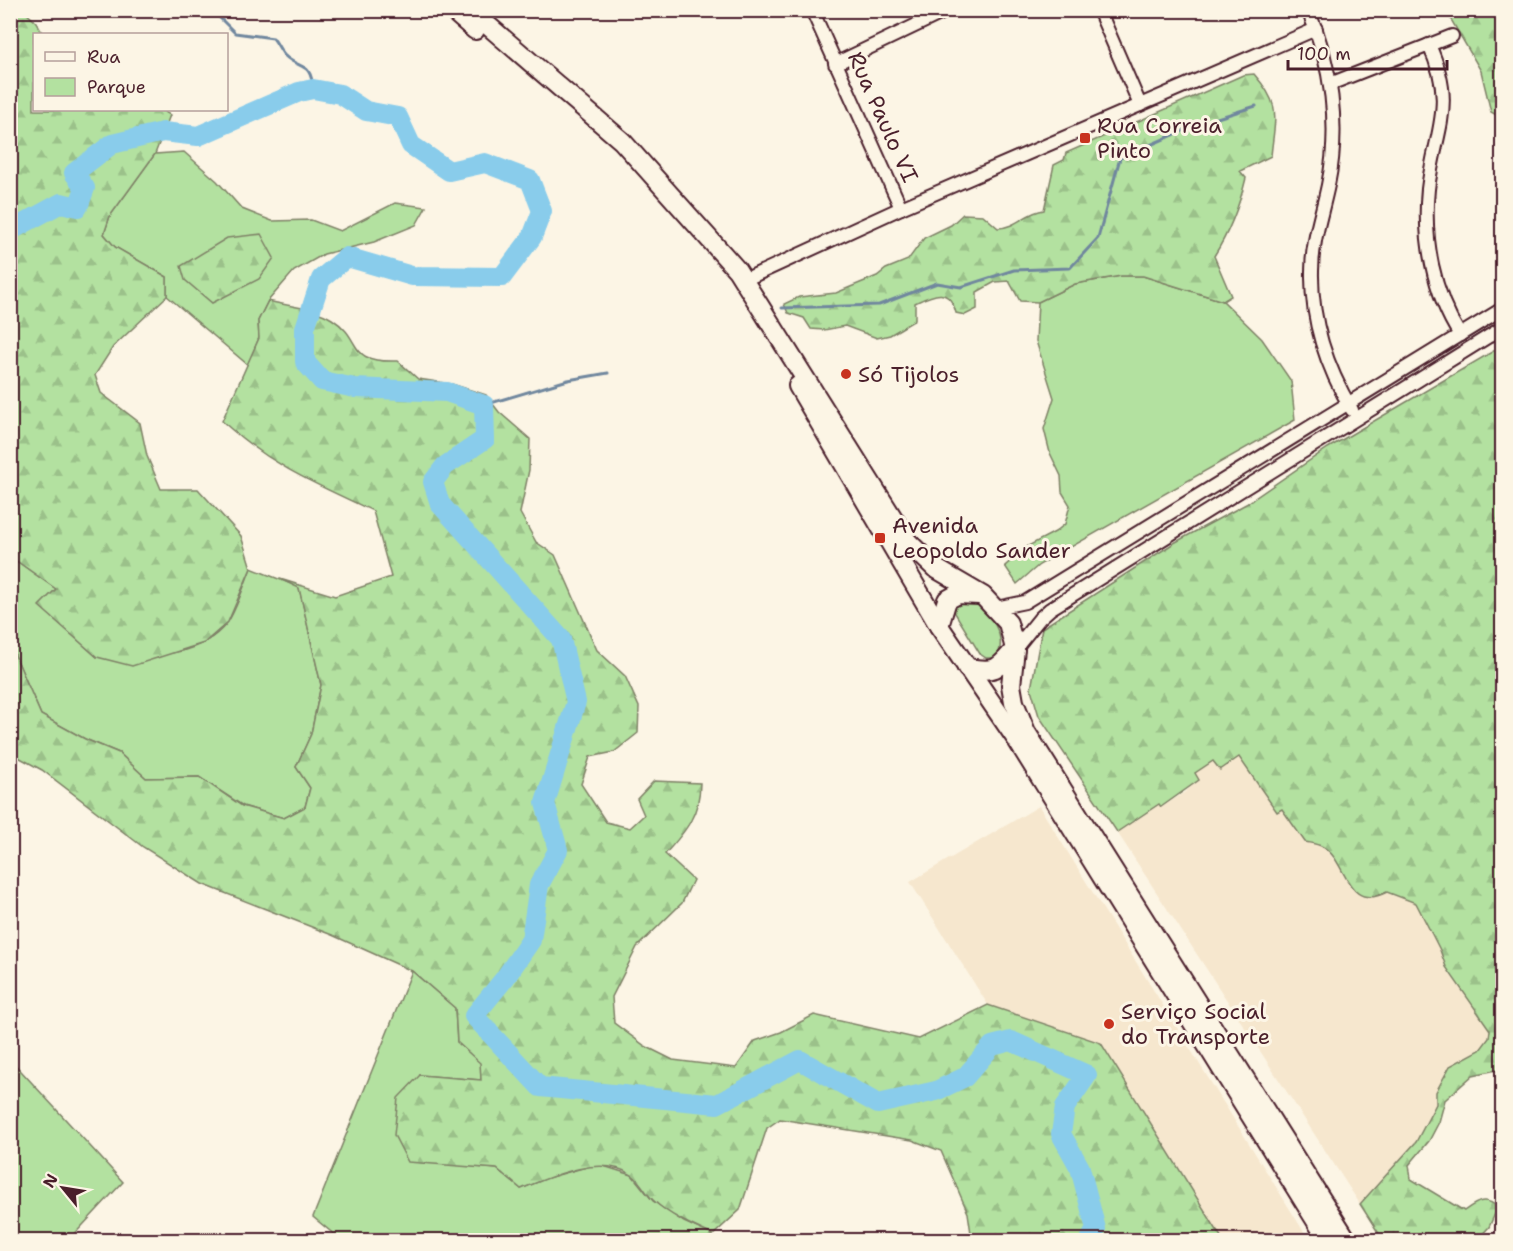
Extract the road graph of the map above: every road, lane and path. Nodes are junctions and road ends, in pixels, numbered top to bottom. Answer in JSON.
{"nodes":[{"id":1,"x":452,"y":10,"type":"edge"},
{"id":2,"x":470,"y":10,"type":"edge"},
{"id":3,"x":812,"y":10,"type":"edge"},
{"id":4,"x":948,"y":10,"type":"edge"},
{"id":5,"x":1099,"y":10,"type":"edge"},
{"id":6,"x":1308,"y":10,"type":"edge"},
{"id":7,"x":1316,"y":29,"type":"junction"},
{"id":8,"x":1452,"y":36,"type":"dead end"},
{"id":9,"x":1429,"y":45,"type":"junction"},
{"id":10,"x":835,"y":64,"type":"junction"},
{"id":11,"x":1330,"y":84,"type":"junction"},
{"id":12,"x":1140,"y":105,"type":"junction"},
{"id":13,"x":901,"y":208,"type":"junction"},
{"id":14,"x":744,"y":280,"type":"junction"},
{"id":15,"x":1503,"y":309,"type":"edge"},
{"id":16,"x":1503,"y":328,"type":"edge"},
{"id":17,"x":1460,"y":335,"type":"junction"},
{"id":18,"x":1348,"y":404,"type":"junction"},
{"id":19,"x":1357,"y":419,"type":"junction"},
{"id":20,"x":989,"y":602,"type":"junction"},
{"id":21,"x":939,"y":626,"type":"junction"},
{"id":22,"x":1015,"y":649,"type":"junction"},
{"id":23,"x":967,"y":668,"type":"junction"},
{"id":24,"x":1328,"y":1240,"type":"edge"},
{"id":25,"x":1347,"y":1240,"type":"edge"}],
"edges":[{"from":1,"to":21,"type":"highway"},
{"from":2,"to":14,"type":"highway"},
{"from":3,"to":10,"type":"street","name":"Rua Paulo VI"},
{"from":4,"to":10,"type":"street"},
{"from":5,"to":12,"type":"street"},
{"from":6,"to":7,"type":"street"},
{"from":7,"to":11,"type":"street"},
{"from":7,"to":12,"type":"street"},
{"from":8,"to":9,"type":"street"},
{"from":9,"to":11,"type":"street"},
{"from":9,"to":17,"type":"street"},
{"from":10,"to":13,"type":"street","name":"Rua Paulo VI"},
{"from":11,"to":18,"type":"street"},
{"from":12,"to":13,"type":"street"},
{"from":13,"to":14,"type":"street"},
{"from":14,"to":20,"type":"highway"},
{"from":15,"to":17,"type":"street"},
{"from":16,"to":19,"type":"street"},
{"from":17,"to":18,"type":"street"},
{"from":18,"to":19,"type":"street"},
{"from":18,"to":20,"type":"street"},
{"from":19,"to":22,"type":"street"},
{"from":20,"to":21,"type":"highway"},
{"from":20,"to":22,"type":"highway"},
{"from":21,"to":23,"type":"highway"},
{"from":22,"to":23,"type":"highway"},
{"from":22,"to":25,"type":"highway"},
{"from":23,"to":24,"type":"highway"}]}
